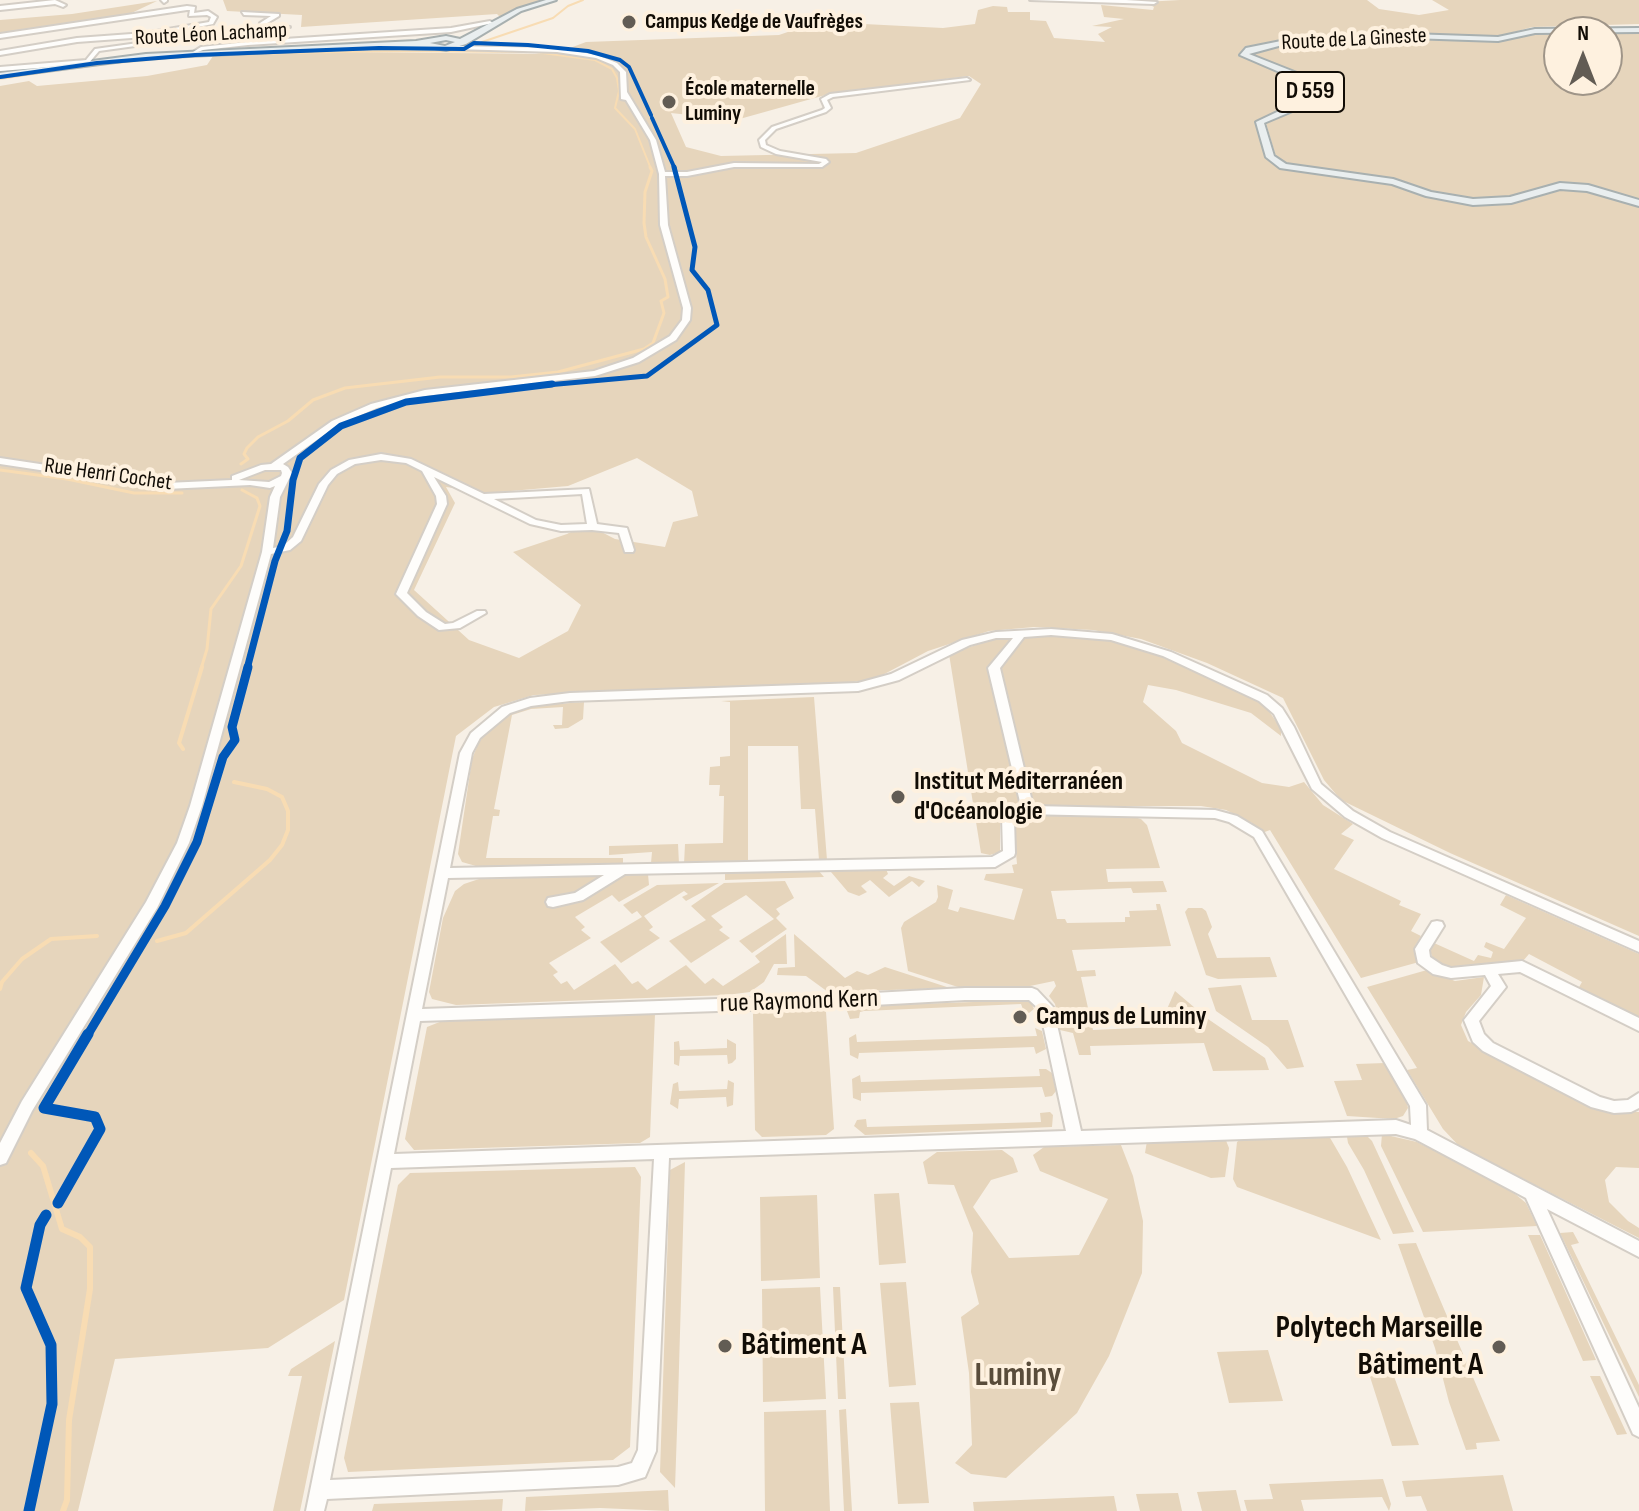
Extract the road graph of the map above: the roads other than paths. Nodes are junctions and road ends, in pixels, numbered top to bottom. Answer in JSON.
{"nodes":[{"id":1,"x":553,"y":0,"type":"edge"},
{"id":2,"x":1033,"y":0,"type":"edge"},
{"id":3,"x":72,"y":2,"type":"edge"},
{"id":4,"x":1154,"y":2,"type":"edge"},
{"id":5,"x":0,"y":8,"type":"edge"},
{"id":6,"x":244,"y":13,"type":"dead end"},
{"id":7,"x":493,"y":24,"type":"junction"},
{"id":8,"x":262,"y":27,"type":"junction"},
{"id":9,"x":287,"y":27,"type":"dead end"},
{"id":10,"x":1639,"y":30,"type":"edge"},
{"id":11,"x":145,"y":35,"type":"junction"},
{"id":12,"x":0,"y":36,"type":"edge"},
{"id":13,"x":451,"y":38,"type":"junction"},
{"id":14,"x":248,"y":43,"type":"junction"},
{"id":15,"x":430,"y":43,"type":"junction"},
{"id":16,"x":459,"y":44,"type":"junction"},
{"id":17,"x":0,"y":53,"type":"edge"},
{"id":18,"x":195,"y":53,"type":"junction"},
{"id":19,"x":88,"y":62,"type":"junction"},
{"id":20,"x":0,"y":72,"type":"edge"},
{"id":21,"x":967,"y":80,"type":"dead end"},
{"id":22,"x":662,"y":174,"type":"junction"},
{"id":23,"x":1639,"y":203,"type":"edge"},
{"id":24,"x":0,"y":461,"type":"edge"},
{"id":25,"x":280,"y":467,"type":"junction"},
{"id":26,"x":426,"y":472,"type":"junction"},
{"id":27,"x":250,"y":478,"type":"junction"},
{"id":28,"x":282,"y":480,"type":"junction"},
{"id":29,"x":265,"y":486,"type":"junction"},
{"id":30,"x":275,"y":497,"type":"junction"},
{"id":31,"x":482,"y":497,"type":"junction"},
{"id":32,"x":592,"y":527,"type":"junction"},
{"id":33,"x":629,"y":550,"type":"dead end"},
{"id":34,"x":267,"y":552,"type":"junction"},
{"id":35,"x":481,"y":613,"type":"dead end"},
{"id":36,"x":1018,"y":633,"type":"junction"},
{"id":37,"x":1028,"y":810,"type":"junction"},
{"id":38,"x":622,"y":870,"type":"junction"},
{"id":39,"x":443,"y":873,"type":"junction"},
{"id":40,"x":553,"y":902,"type":"dead end"},
{"id":41,"x":1437,"y":926,"type":"dead end"},
{"id":42,"x":1639,"y":947,"type":"edge"},
{"id":43,"x":1489,"y":970,"type":"junction"},
{"id":44,"x":414,"y":1015,"type":"junction"},
{"id":45,"x":1639,"y":1025,"type":"edge"},
{"id":46,"x":1639,"y":1099,"type":"edge"},
{"id":47,"x":1419,"y":1134,"type":"junction"},
{"id":48,"x":1075,"y":1137,"type":"junction"},
{"id":49,"x":662,"y":1151,"type":"junction"},
{"id":50,"x":0,"y":1158,"type":"edge"},
{"id":51,"x":386,"y":1161,"type":"junction"},
{"id":52,"x":1533,"y":1196,"type":"junction"},
{"id":53,"x":1639,"y":1249,"type":"edge"},
{"id":54,"x":1639,"y":1428,"type":"edge"},
{"id":55,"x":319,"y":1490,"type":"junction"},
{"id":56,"x":315,"y":1511,"type":"edge"}],
"edges":[{"from":1,"to":7,"type":"main road","name":"Route Léon Lachamp"},
{"from":2,"to":4,"type":"street"},
{"from":3,"to":5,"type":"street"},
{"from":6,"to":8,"type":"street"},
{"from":7,"to":13,"type":"main road","name":"Route Léon Lachamp"},
{"from":7,"to":14,"type":"street","name":"Route Léon Lachamp"},
{"from":7,"to":16,"type":"main road","name":"Route Léon Lachamp"},
{"from":8,"to":9,"type":"street"},
{"from":8,"to":14,"type":"street"},
{"from":10,"to":23,"type":"main road","name":"Route de La Gineste","number":"D 559"},
{"from":11,"to":12,"type":"street"},
{"from":11,"to":17,"type":"street"},
{"from":11,"to":19,"type":"street"},
{"from":13,"to":15,"type":"main road","name":"Route Léon Lachamp"},
{"from":13,"to":16,"type":"main road"},
{"from":14,"to":18,"type":"street","name":"Route Léon Lachamp"},
{"from":15,"to":16,"type":"main road"},
{"from":15,"to":18,"type":"main road","name":"Route Léon Lachamp"},
{"from":16,"to":22,"type":"street"},
{"from":18,"to":19,"type":"main road","name":"Route Léon Lachamp"},
{"from":19,"to":20,"type":"main road","name":"Route Léon Lachamp"},
{"from":21,"to":22,"type":"street"},
{"from":22,"to":25,"type":"street"},
{"from":24,"to":27,"type":"street","name":"Rue Henri Cochet"},
{"from":25,"to":27,"type":"street"},
{"from":25,"to":28,"type":"street"},
{"from":26,"to":31,"type":"street"},
{"from":26,"to":34,"type":"street"},
{"from":26,"to":35,"type":"street"},
{"from":27,"to":29,"type":"street"},
{"from":28,"to":29,"type":"street"},
{"from":28,"to":30,"type":"street"},
{"from":29,"to":30,"type":"street"},
{"from":30,"to":34,"type":"street"},
{"from":31,"to":32,"type":"street"},
{"from":31,"to":32,"type":"street"},
{"from":32,"to":33,"type":"street"},
{"from":34,"to":50,"type":"street"},
{"from":36,"to":37,"type":"street"},
{"from":36,"to":39,"type":"street"},
{"from":36,"to":42,"type":"street"},
{"from":37,"to":38,"type":"street"},
{"from":37,"to":47,"type":"street"},
{"from":38,"to":39,"type":"street"},
{"from":38,"to":40,"type":"street"},
{"from":39,"to":44,"type":"street"},
{"from":41,"to":43,"type":"street"},
{"from":43,"to":45,"type":"street"},
{"from":43,"to":46,"type":"street"},
{"from":44,"to":48,"type":"street","name":"rue Raymond Kern"},
{"from":44,"to":51,"type":"street"},
{"from":47,"to":48,"type":"street"},
{"from":47,"to":52,"type":"street"},
{"from":48,"to":49,"type":"street"},
{"from":49,"to":51,"type":"street"},
{"from":49,"to":55,"type":"street"},
{"from":51,"to":55,"type":"street"},
{"from":52,"to":53,"type":"street"},
{"from":52,"to":54,"type":"street"},
{"from":55,"to":56,"type":"street"}]}
